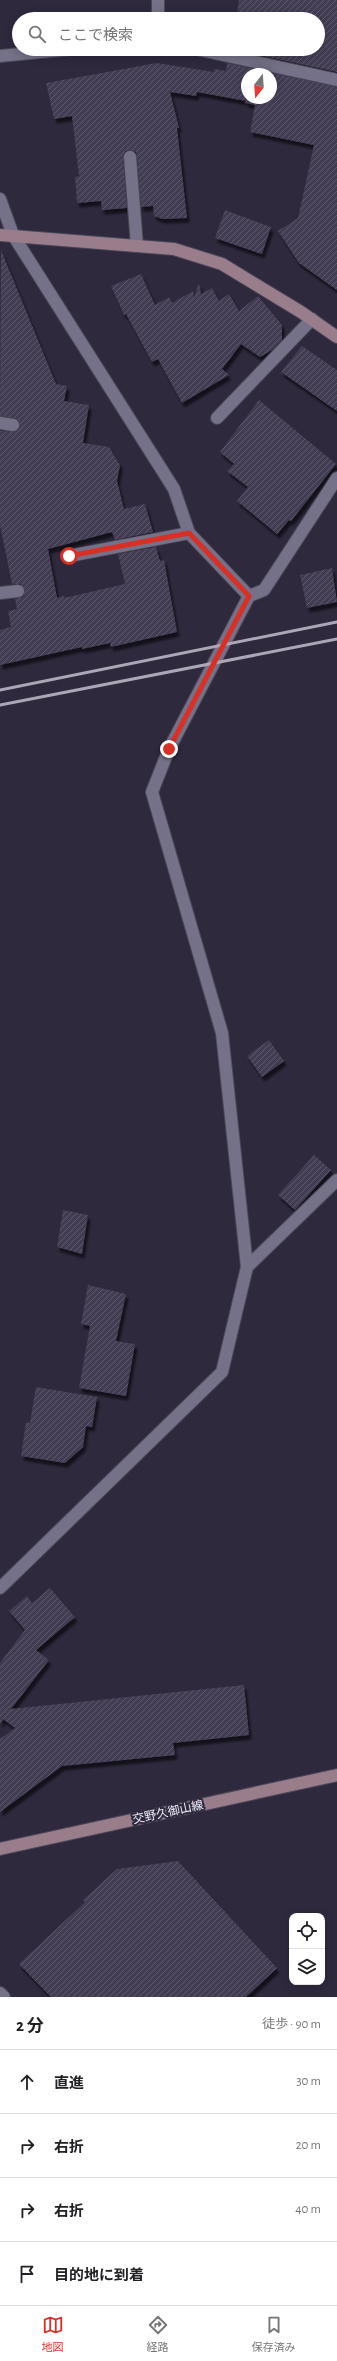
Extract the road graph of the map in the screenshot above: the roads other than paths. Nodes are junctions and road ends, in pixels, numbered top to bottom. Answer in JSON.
{"nodes":[{"id":1,"x":158,"y":0,"type":"edge"},
{"id":2,"x":158,"y":12,"type":"edge"},
{"id":3,"x":12,"y":55,"type":"edge"},
{"id":4,"x":0,"y":56,"type":"edge"},
{"id":5,"x":228,"y":56,"type":"edge"},
{"id":6,"x":337,"y":80,"type":"edge"},
{"id":7,"x":130,"y":157,"type":"dead end"},
{"id":8,"x":0,"y":199,"type":"edge"},
{"id":9,"x":0,"y":235,"type":"edge"},
{"id":10,"x":13,"y":235,"type":"junction"},
{"id":11,"x":137,"y":246,"type":"junction"},
{"id":12,"x":312,"y":320,"type":"junction"},
{"id":13,"x":337,"y":337,"type":"edge"},
{"id":14,"x":217,"y":418,"type":"dead end"},
{"id":15,"x":0,"y":423,"type":"edge"},
{"id":16,"x":13,"y":425,"type":"dead end"},
{"id":17,"x":337,"y":478,"type":"edge"},
{"id":18,"x":189,"y":533,"type":"junction"},
{"id":19,"x":69,"y":556,"type":"dead end"},
{"id":20,"x":18,"y":591,"type":"dead end"},
{"id":21,"x":0,"y":593,"type":"edge"},
{"id":22,"x":249,"y":596,"type":"junction"},
{"id":23,"x":337,"y":1180,"type":"edge"},
{"id":24,"x":247,"y":1267,"type":"junction"},
{"id":25,"x":0,"y":1588,"type":"edge"},
{"id":26,"x":337,"y":1775,"type":"edge"},
{"id":27,"x":0,"y":1849,"type":"edge"},
{"id":28,"x":0,"y":1993,"type":"edge"},
{"id":29,"x":4,"y":1997,"type":"edge"}],
"edges":[{"from":1,"to":2,"type":"street"},
{"from":3,"to":4,"type":"street"},
{"from":5,"to":6,"type":"street"},
{"from":7,"to":11,"type":"street"},
{"from":8,"to":10,"type":"street"},
{"from":9,"to":10,"type":"street"},
{"from":10,"to":11,"type":"street"},
{"from":10,"to":18,"type":"street"},
{"from":11,"to":12,"type":"street"},
{"from":12,"to":13,"type":"street"},
{"from":12,"to":14,"type":"street"},
{"from":15,"to":16,"type":"street"},
{"from":17,"to":22,"type":"street"},
{"from":18,"to":19,"type":"street"},
{"from":18,"to":22,"type":"street"},
{"from":20,"to":21,"type":"street"},
{"from":22,"to":24,"type":"street"},
{"from":23,"to":24,"type":"street"},
{"from":24,"to":25,"type":"street"},
{"from":26,"to":27,"type":"street","name":"交野久御山線"},
{"from":28,"to":29,"type":"street"}]}
